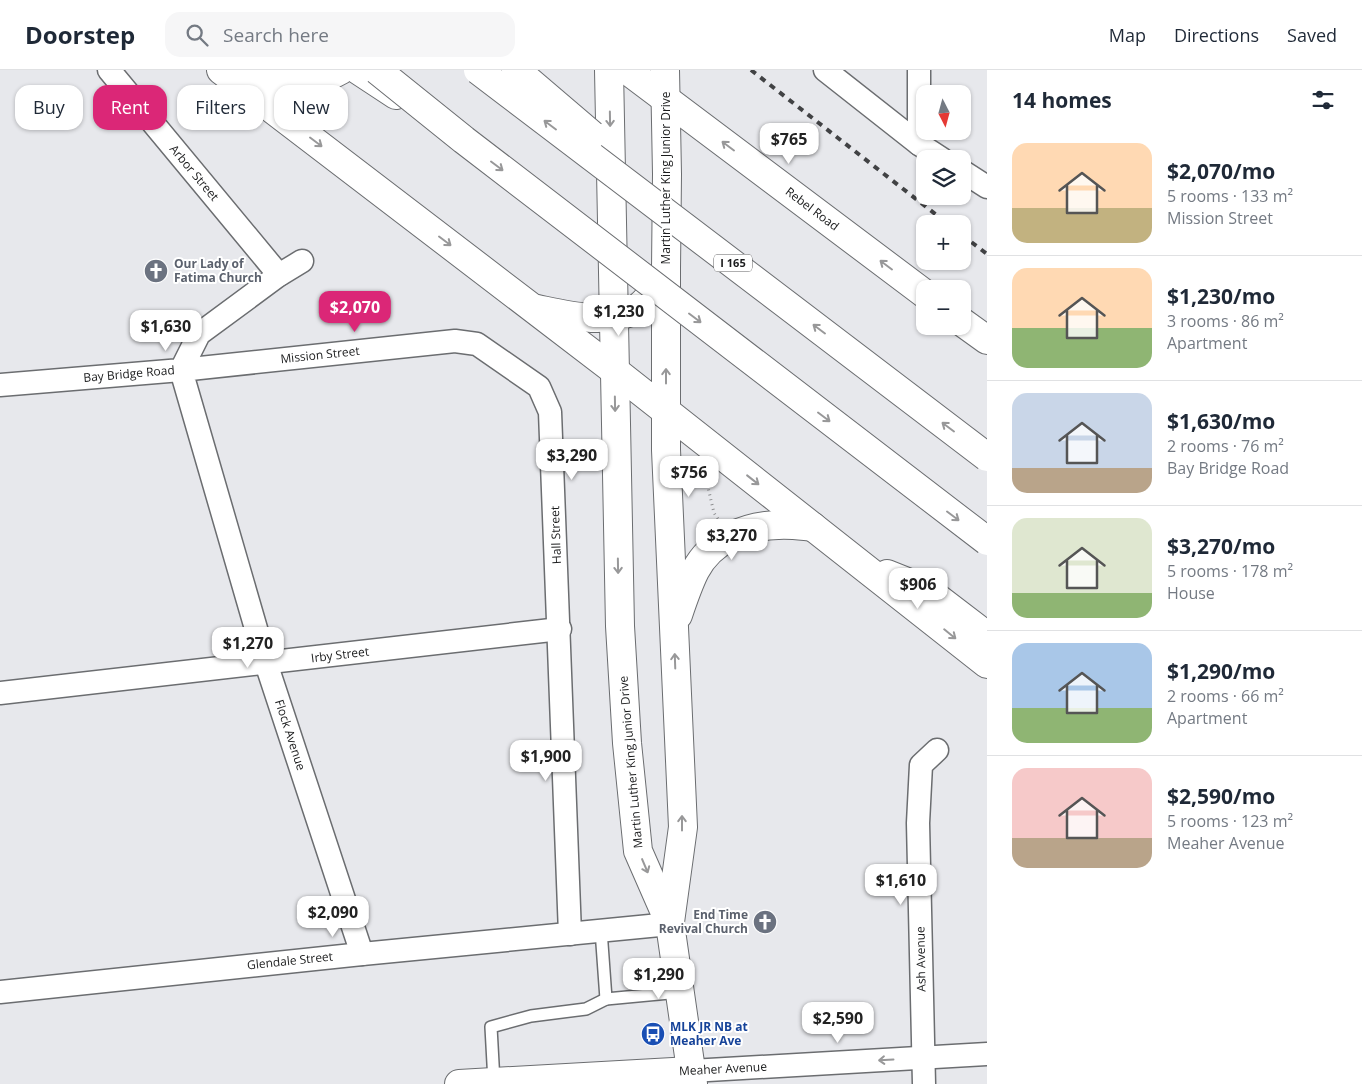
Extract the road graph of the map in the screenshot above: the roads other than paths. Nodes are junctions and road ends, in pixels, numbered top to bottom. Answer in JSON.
{"nodes":[{"id":1,"x":109,"y":70,"type":"edge"},
{"id":2,"x":222,"y":70,"type":"edge"},
{"id":3,"x":341,"y":70,"type":"edge"},
{"id":4,"x":358,"y":70,"type":"edge"},
{"id":5,"x":377,"y":70,"type":"edge"},
{"id":6,"x":478,"y":70,"type":"edge"},
{"id":7,"x":516,"y":70,"type":"edge"},
{"id":8,"x":609,"y":70,"type":"edge"},
{"id":9,"x":627,"y":70,"type":"edge"},
{"id":10,"x":665,"y":70,"type":"edge"},
{"id":11,"x":824,"y":70,"type":"edge"},
{"id":12,"x":919,"y":70,"type":"edge"},
{"id":13,"x":666,"y":100,"type":"junction"},
{"id":14,"x":464,"y":140,"type":"junction"},
{"id":15,"x":919,"y":144,"type":"junction"},
{"id":16,"x":928,"y":150,"type":"edge"},
{"id":17,"x":971,"y":177,"type":"edge"},
{"id":18,"x":987,"y":187,"type":"edge"},
{"id":19,"x":302,"y":261,"type":"dead end"},
{"id":20,"x":666,"y":268,"type":"junction"},
{"id":21,"x":279,"y":275,"type":"junction"},
{"id":22,"x":916,"y":287,"type":"edge"},
{"id":23,"x":533,"y":308,"type":"junction"},
{"id":24,"x":795,"y":311,"type":"junction"},
{"id":25,"x":614,"y":316,"type":"junction"},
{"id":26,"x":971,"y":328,"type":"edge"},
{"id":27,"x":987,"y":340,"type":"edge"},
{"id":28,"x":511,"y":368,"type":"joint"},
{"id":29,"x":182,"y":370,"type":"junction"},
{"id":30,"x":615,"y":371,"type":"junction"},
{"id":31,"x":0,"y":385,"type":"edge"},
{"id":32,"x":666,"y":412,"type":"junction"},
{"id":33,"x":987,"y":457,"type":"edge"},
{"id":34,"x":813,"y":527,"type":"junction"},
{"id":35,"x":987,"y":542,"type":"edge"},
{"id":36,"x":860,"y":563,"type":"junction"},
{"id":37,"x":674,"y":625,"type":"junction"},
{"id":38,"x":560,"y":629,"type":"junction"},
{"id":39,"x":987,"y":636,"type":"edge"},
{"id":40,"x":266,"y":663,"type":"junction"},
{"id":41,"x":987,"y":664,"type":"edge"},
{"id":42,"x":0,"y":692,"type":"edge"},
{"id":43,"x":937,"y":750,"type":"dead end"},
{"id":44,"x":670,"y":924,"type":"junction"},
{"id":45,"x":600,"y":930,"type":"junction"},
{"id":46,"x":570,"y":934,"type":"junction"},
{"id":47,"x":362,"y":954,"type":"junction"},
{"id":48,"x":0,"y":992,"type":"edge"},
{"id":49,"x":680,"y":992,"type":"junction"},
{"id":50,"x":606,"y":999,"type":"junction"},
{"id":51,"x":987,"y":1054,"type":"edge"},
{"id":52,"x":923,"y":1058,"type":"junction"},
{"id":53,"x":692,"y":1077,"type":"edge"},
{"id":54,"x":494,"y":1082,"type":"junction"},
{"id":55,"x":459,"y":1084,"type":"edge"},
{"id":56,"x":924,"y":1084,"type":"edge"}],
"edges":[{"from":1,"to":21,"type":"street","name":"Arbor Street"},
{"from":2,"to":3,"type":"main road"},
{"from":2,"to":23,"type":"main road","one_way":true},
{"from":4,"to":14,"type":"main road","bridge":true},
{"from":5,"to":14,"type":"main road","bridge":true},
{"from":24,"to":6,"type":"main road","number":"I 165","one_way":true,"bridge":true},
{"from":7,"to":24,"type":"main road","bridge":true},
{"from":8,"to":25,"type":"main road","name":"Martin Luther King Junior Drive","one_way":true},
{"from":9,"to":13,"type":"main road","name":"Rebel Road"},
{"from":10,"to":13,"type":"main road","name":"Martin Luther King Junior Drive"},
{"from":11,"to":15,"type":"street"},
{"from":12,"to":15,"type":"street"},
{"from":13,"to":20,"type":"main road","name":"Martin Luther King Junior Drive"},
{"from":22,"to":13,"type":"main road","name":"Rebel Road","one_way":true},
{"from":14,"to":35,"type":"main road","one_way":true,"bridge":true},
{"from":15,"to":16,"type":"street"},
{"from":17,"to":18,"type":"street"},
{"from":19,"to":21,"type":"street","name":"Bay Bridge Road"},
{"from":20,"to":25,"type":"main road"},
{"from":32,"to":20,"type":"main road","name":"Martin Luther King Junior Drive","one_way":true},
{"from":21,"to":29,"type":"street","name":"Bay Bridge Road"},
{"from":23,"to":25,"type":"main road"},
{"from":23,"to":30,"type":"main road"},
{"from":33,"to":24,"type":"main road","number":"I 165","one_way":true,"bridge":true},
{"from":25,"to":30,"type":"main road","name":"Martin Luther King Junior Drive"},
{"from":26,"to":27,"type":"main road"},
{"from":28,"to":29,"type":"street","name":"Mission Street"},
{"from":28,"to":38,"type":"street","name":"Hall Street"},
{"from":29,"to":31,"type":"street","name":"Bay Bridge Road"},
{"from":29,"to":40,"type":"street","name":"Flock Avenue"},
{"from":30,"to":32,"type":"main road"},
{"from":30,"to":44,"type":"main road","name":"Martin Luther King Junior Drive","one_way":true},
{"from":32,"to":34,"type":"main road","one_way":true},
{"from":32,"to":37,"type":"main road","name":"Martin Luther King Junior Drive"},
{"from":34,"to":36,"type":"main road"},
{"from":34,"to":37,"type":"main road"},
{"from":36,"to":39,"type":"main road"},
{"from":36,"to":41,"type":"main road","one_way":true},
{"from":44,"to":37,"type":"main road","name":"Martin Luther King Junior Drive","one_way":true},
{"from":38,"to":40,"type":"street","name":"Irby Street"},
{"from":38,"to":46,"type":"street","name":"Hall Street"},
{"from":40,"to":42,"type":"street","name":"Irby Street"},
{"from":40,"to":47,"type":"street","name":"Flock Avenue"},
{"from":43,"to":52,"type":"street","name":"Ash Avenue"},
{"from":44,"to":45,"type":"street","name":"Glendale Street"},
{"from":44,"to":49,"type":"main road"},
{"from":45,"to":46,"type":"street","name":"Glendale Street"},
{"from":45,"to":50,"type":"lane"},
{"from":46,"to":47,"type":"street","name":"Glendale Street"},
{"from":47,"to":48,"type":"street","name":"Glendale Street"},
{"from":49,"to":50,"type":"lane"},
{"from":49,"to":53,"type":"main road"},
{"from":50,"to":54,"type":"lane"},
{"from":51,"to":52,"type":"street","name":"Meaher Avenue"},
{"from":52,"to":53,"type":"street","name":"Meaher Avenue","one_way":true},
{"from":52,"to":56,"type":"street","name":"Ash Avenue"},
{"from":53,"to":54,"type":"main road","name":"Meaher Avenue"},
{"from":54,"to":55,"type":"main road","name":"Meaher Avenue"}]}
